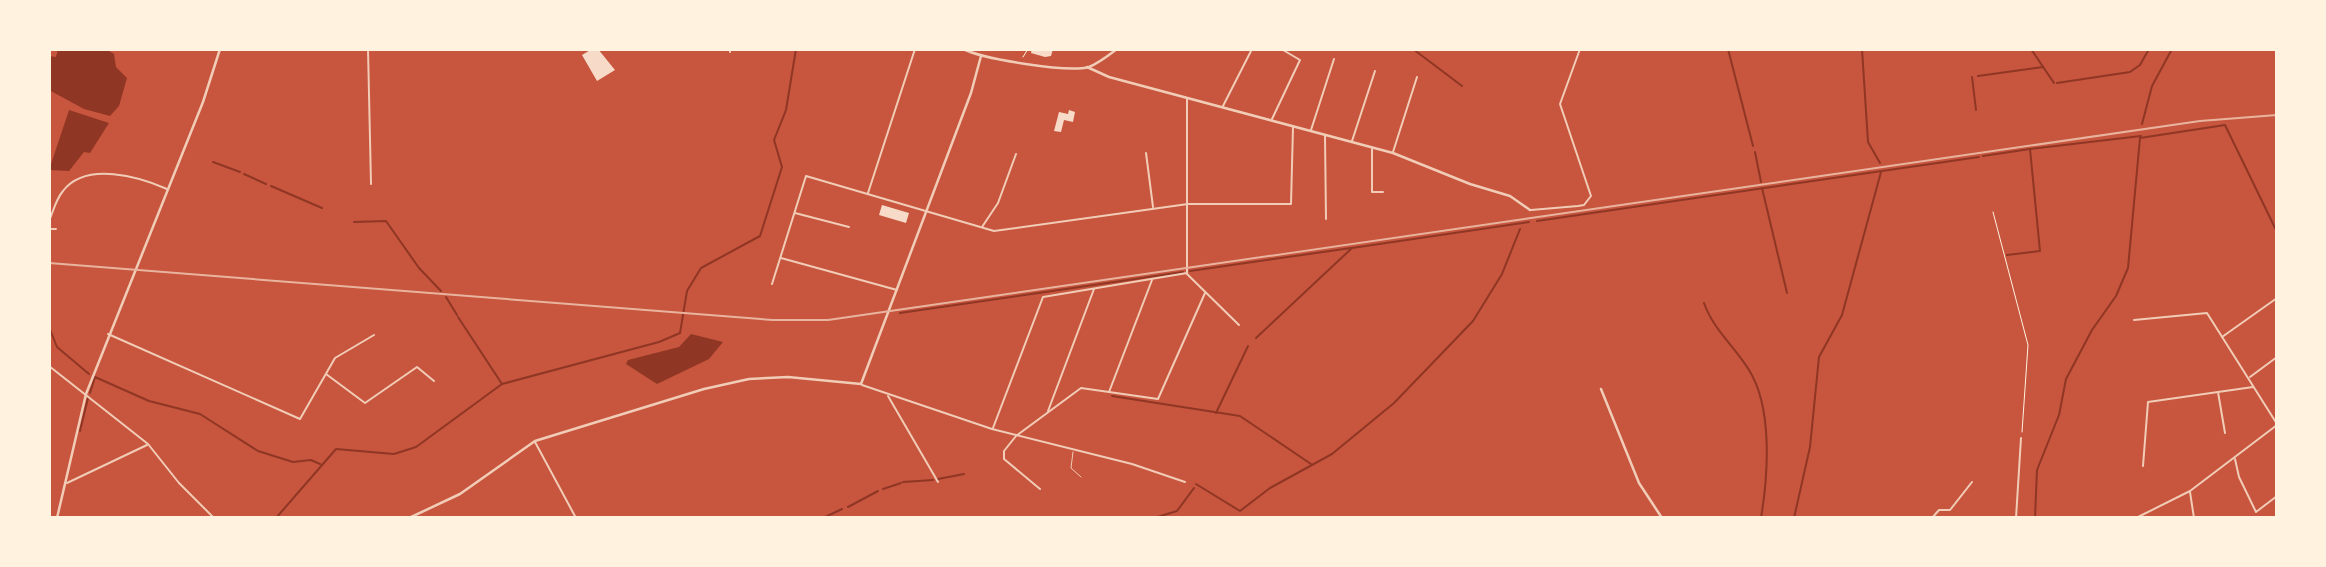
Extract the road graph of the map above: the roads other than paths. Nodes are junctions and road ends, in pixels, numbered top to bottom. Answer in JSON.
{"nodes":[{"id":1,"x":220,"y":49,"type":"edge"},
{"id":2,"x":368,"y":49,"type":"edge"},
{"id":3,"x":915,"y":49,"type":"edge"},
{"id":4,"x":962,"y":49,"type":"edge"},
{"id":5,"x":1117,"y":49,"type":"edge"},
{"id":6,"x":1252,"y":49,"type":"edge"},
{"id":7,"x":1580,"y":49,"type":"edge"},
{"id":8,"x":1283,"y":50,"type":"edge"},
{"id":9,"x":981,"y":56,"type":"junction"},
{"id":10,"x":1334,"y":59,"type":"dead end"},
{"id":11,"x":1087,"y":67,"type":"junction"},
{"id":12,"x":1376,"y":71,"type":"dead end"},
{"id":13,"x":1417,"y":77,"type":"dead end"},
{"id":14,"x":1187,"y":97,"type":"junction"},
{"id":15,"x":1223,"y":107,"type":"junction"},
{"id":16,"x":1271,"y":120,"type":"junction"},
{"id":17,"x":1293,"y":126,"type":"junction"},
{"id":18,"x":1310,"y":131,"type":"junction"},
{"id":19,"x":1325,"y":135,"type":"junction"},
{"id":20,"x":1351,"y":142,"type":"junction"},
{"id":21,"x":1372,"y":148,"type":"junction"},
{"id":22,"x":1146,"y":153,"type":"dead end"},
{"id":23,"x":1393,"y":153,"type":"junction"},
{"id":24,"x":1016,"y":154,"type":"dead end"},
{"id":25,"x":371,"y":184,"type":"dead end"},
{"id":26,"x":167,"y":189,"type":"junction"},
{"id":27,"x":1383,"y":192,"type":"dead end"},
{"id":28,"x":868,"y":194,"type":"junction"},
{"id":29,"x":1188,"y":204,"type":"junction"},
{"id":30,"x":1153,"y":208,"type":"junction"},
{"id":31,"x":1530,"y":210,"type":"joint"},
{"id":32,"x":926,"y":212,"type":"junction"},
{"id":33,"x":794,"y":213,"type":"junction"},
{"id":34,"x":1326,"y":219,"type":"dead end"},
{"id":35,"x":49,"y":221,"type":"edge"},
{"id":36,"x":849,"y":227,"type":"dead end"},
{"id":37,"x":981,"y":228,"type":"junction"},
{"id":38,"x":49,"y":229,"type":"edge"},
{"id":39,"x":56,"y":229,"type":"dead end"},
{"id":40,"x":780,"y":258,"type":"junction"},
{"id":41,"x":1187,"y":273,"type":"junction"},
{"id":42,"x":1153,"y":279,"type":"junction"},
{"id":43,"x":772,"y":284,"type":"dead end"},
{"id":44,"x":1095,"y":288,"type":"junction"},
{"id":45,"x":897,"y":290,"type":"junction"},
{"id":46,"x":1205,"y":293,"type":"junction"},
{"id":47,"x":2277,"y":298,"type":"edge"},
{"id":48,"x":2134,"y":320,"type":"dead end"},
{"id":49,"x":1239,"y":326,"type":"dead end"},
{"id":50,"x":107,"y":334,"type":"junction"},
{"id":51,"x":374,"y":335,"type":"dead end"},
{"id":52,"x":2222,"y":338,"type":"junction"},
{"id":53,"x":2277,"y":357,"type":"edge"},
{"id":54,"x":49,"y":366,"type":"edge"},
{"id":55,"x":325,"y":373,"type":"junction"},
{"id":56,"x":2248,"y":378,"type":"junction"},
{"id":57,"x":434,"y":381,"type":"dead end"},
{"id":58,"x":861,"y":384,"type":"junction"},
{"id":59,"x":2254,"y":386,"type":"junction"},
{"id":60,"x":1601,"y":389,"type":"dead end"},
{"id":61,"x":1109,"y":392,"type":"junction"},
{"id":62,"x":2218,"y":392,"type":"junction"},
{"id":63,"x":86,"y":394,"type":"junction"},
{"id":64,"x":888,"y":395,"type":"junction"},
{"id":65,"x":1048,"y":412,"type":"junction"},
{"id":66,"x":2277,"y":424,"type":"edge"},
{"id":67,"x":992,"y":429,"type":"junction"},
{"id":68,"x":2225,"y":433,"type":"dead end"},
{"id":69,"x":1016,"y":436,"type":"junction"},
{"id":70,"x":2021,"y":438,"type":"road end"},
{"id":71,"x":535,"y":441,"type":"junction"},
{"id":72,"x":148,"y":444,"type":"junction"},
{"id":73,"x":1073,"y":450,"type":"junction"},
{"id":74,"x":2234,"y":458,"type":"junction"},
{"id":75,"x":2143,"y":466,"type":"dead end"},
{"id":76,"x":1081,"y":477,"type":"dead end"},
{"id":77,"x":938,"y":482,"type":"dead end"},
{"id":78,"x":1185,"y":482,"type":"dead end"},
{"id":79,"x":1972,"y":482,"type":"dead end"},
{"id":80,"x":65,"y":483,"type":"junction"},
{"id":81,"x":1040,"y":489,"type":"dead end"},
{"id":82,"x":2190,"y":491,"type":"junction"},
{"id":83,"x":2277,"y":496,"type":"edge"},
{"id":84,"x":57,"y":518,"type":"edge"},
{"id":85,"x":214,"y":518,"type":"edge"},
{"id":86,"x":409,"y":518,"type":"edge"},
{"id":87,"x":576,"y":518,"type":"edge"},
{"id":88,"x":1662,"y":518,"type":"edge"},
{"id":89,"x":1932,"y":518,"type":"edge"},
{"id":90,"x":2016,"y":518,"type":"edge"},
{"id":91,"x":2136,"y":518,"type":"edge"},
{"id":92,"x":2194,"y":518,"type":"edge"}],
"edges":[{"from":1,"to":26,"type":"street"},
{"from":2,"to":25,"type":"street"},
{"from":3,"to":28,"type":"street"},
{"from":4,"to":9,"type":"street"},
{"from":5,"to":11,"type":"street"},
{"from":6,"to":15,"type":"street"},
{"from":7,"to":31,"type":"street"},
{"from":8,"to":16,"type":"street"},
{"from":9,"to":11,"type":"street"},
{"from":9,"to":32,"type":"street"},
{"from":10,"to":18,"type":"street"},
{"from":11,"to":14,"type":"street"},
{"from":12,"to":20,"type":"street"},
{"from":13,"to":23,"type":"street"},
{"from":14,"to":15,"type":"street"},
{"from":14,"to":29,"type":"street"},
{"from":15,"to":16,"type":"street"},
{"from":16,"to":17,"type":"street"},
{"from":17,"to":18,"type":"street"},
{"from":17,"to":29,"type":"street"},
{"from":18,"to":19,"type":"street"},
{"from":19,"to":20,"type":"street"},
{"from":19,"to":34,"type":"street"},
{"from":20,"to":21,"type":"street"},
{"from":21,"to":23,"type":"street"},
{"from":21,"to":27,"type":"street"},
{"from":22,"to":30,"type":"street"},
{"from":23,"to":31,"type":"street"},
{"from":24,"to":37,"type":"street"},
{"from":26,"to":35,"type":"street"},
{"from":26,"to":50,"type":"street"},
{"from":28,"to":32,"type":"street"},
{"from":28,"to":33,"type":"street"},
{"from":29,"to":30,"type":"street"},
{"from":29,"to":41,"type":"street"},
{"from":30,"to":37,"type":"street"},
{"from":32,"to":37,"type":"street"},
{"from":32,"to":45,"type":"street"},
{"from":33,"to":36,"type":"street"},
{"from":33,"to":40,"type":"street"},
{"from":38,"to":39,"type":"street"},
{"from":40,"to":43,"type":"street"},
{"from":40,"to":45,"type":"street"},
{"from":41,"to":42,"type":"street"},
{"from":41,"to":46,"type":"street"},
{"from":42,"to":44,"type":"street"},
{"from":42,"to":61,"type":"street"},
{"from":44,"to":65,"type":"street"},
{"from":44,"to":67,"type":"street"},
{"from":45,"to":58,"type":"street"},
{"from":46,"to":49,"type":"street"},
{"from":46,"to":61,"type":"street"},
{"from":47,"to":52,"type":"street"},
{"from":48,"to":52,"type":"street"},
{"from":50,"to":55,"type":"street"},
{"from":50,"to":63,"type":"street"},
{"from":51,"to":55,"type":"street"},
{"from":52,"to":56,"type":"street"},
{"from":53,"to":56,"type":"street"},
{"from":54,"to":63,"type":"street"},
{"from":55,"to":57,"type":"street"},
{"from":56,"to":59,"type":"street"},
{"from":58,"to":64,"type":"street"},
{"from":58,"to":71,"type":"street"},
{"from":59,"to":62,"type":"street"},
{"from":59,"to":66,"type":"street"},
{"from":60,"to":88,"type":"street"},
{"from":61,"to":65,"type":"street"},
{"from":62,"to":68,"type":"street"},
{"from":62,"to":75,"type":"street"},
{"from":63,"to":72,"type":"street"},
{"from":63,"to":80,"type":"street"},
{"from":64,"to":67,"type":"street"},
{"from":64,"to":77,"type":"street"},
{"from":65,"to":69,"type":"street"},
{"from":66,"to":74,"type":"street"},
{"from":67,"to":69,"type":"street"},
{"from":69,"to":73,"type":"street"},
{"from":69,"to":81,"type":"street"},
{"from":70,"to":90,"type":"street"},
{"from":71,"to":86,"type":"street"},
{"from":71,"to":87,"type":"street"},
{"from":72,"to":80,"type":"street"},
{"from":72,"to":85,"type":"street"},
{"from":73,"to":76,"type":"lane"},
{"from":73,"to":78,"type":"street"},
{"from":74,"to":82,"type":"street"},
{"from":74,"to":83,"type":"street"},
{"from":79,"to":89,"type":"street"},
{"from":80,"to":84,"type":"street"},
{"from":82,"to":91,"type":"street"},
{"from":82,"to":92,"type":"street"}]}
